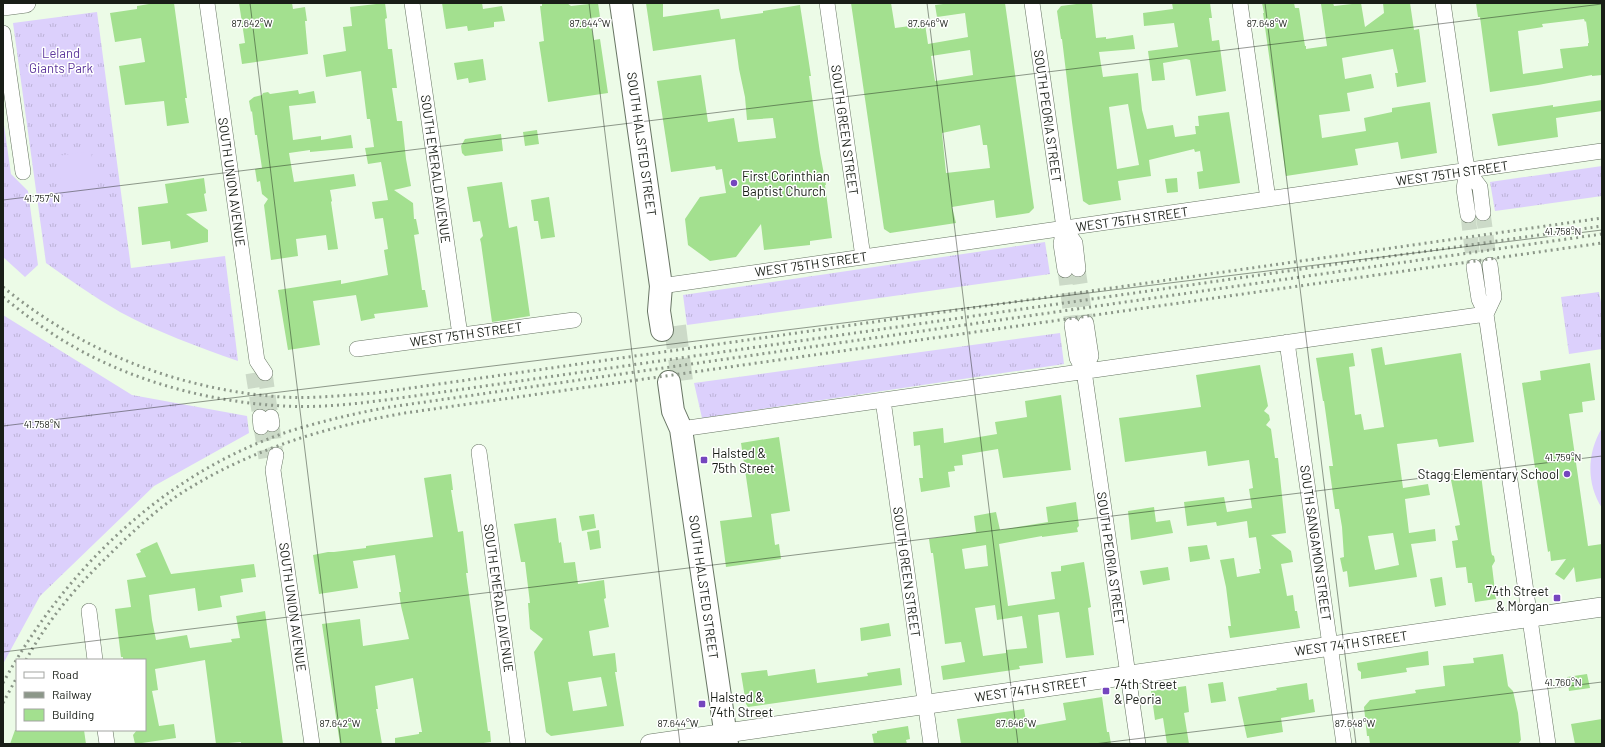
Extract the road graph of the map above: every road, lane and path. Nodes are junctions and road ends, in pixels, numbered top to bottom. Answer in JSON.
{"nodes":[{"id":1,"x":26,"y":3,"type":"edge"},
{"id":2,"x":206,"y":3,"type":"edge"},
{"id":3,"x":412,"y":3,"type":"edge"},
{"id":4,"x":621,"y":3,"type":"edge"},
{"id":5,"x":827,"y":3,"type":"edge"},
{"id":6,"x":1032,"y":3,"type":"edge"},
{"id":7,"x":1240,"y":3,"type":"edge"},
{"id":8,"x":1443,"y":3,"type":"edge"},
{"id":9,"x":3,"y":6,"type":"edge"},
{"id":10,"x":3,"y":33,"type":"edge"},
{"id":11,"x":1602,"y":151,"type":"edge"},
{"id":12,"x":1467,"y":170,"type":"junction"},
{"id":13,"x":23,"y":172,"type":"dead end"},
{"id":14,"x":1268,"y":199,"type":"junction"},
{"id":15,"x":1483,"y":213,"type":"tunnel mouth"},
{"id":16,"x":1468,"y":215,"type":"tunnel mouth"},
{"id":17,"x":1064,"y":228,"type":"junction"},
{"id":18,"x":863,"y":257,"type":"junction"},
{"id":19,"x":1490,"y":265,"type":"tunnel mouth"},
{"id":20,"x":1474,"y":267,"type":"tunnel mouth"},
{"id":21,"x":1072,"y":269,"type":"tunnel mouth"},
{"id":22,"x":662,"y":286,"type":"junction"},
{"id":23,"x":1486,"y":314,"type":"junction"},
{"id":24,"x":574,"y":320,"type":"dead end"},
{"id":25,"x":1079,"y":324,"type":"tunnel mouth"},
{"id":26,"x":668,"y":328,"type":"tunnel mouth"},
{"id":27,"x":460,"y":335,"type":"junction"},
{"id":28,"x":1287,"y":342,"type":"junction"},
{"id":29,"x":357,"y":349,"type":"dead end"},
{"id":30,"x":258,"y":369,"type":"tunnel mouth"},
{"id":31,"x":1084,"y":371,"type":"junction"},
{"id":32,"x":676,"y":382,"type":"tunnel mouth"},
{"id":33,"x":883,"y":400,"type":"junction"},
{"id":34,"x":681,"y":429,"type":"junction"},
{"id":35,"x":479,"y":452,"type":"dead end"},
{"id":36,"x":272,"y":461,"type":"tunnel mouth"},
{"id":37,"x":1602,"y":607,"type":"edge"},
{"id":38,"x":89,"y":612,"type":"dead end"},
{"id":39,"x":1530,"y":617,"type":"junction"},
{"id":40,"x":1330,"y":646,"type":"junction"},
{"id":41,"x":95,"y":659,"type":"edge"},
{"id":42,"x":1128,"y":675,"type":"junction"},
{"id":43,"x":926,"y":704,"type":"junction"},
{"id":44,"x":105,"y":731,"type":"edge"},
{"id":45,"x":726,"y":738,"type":"edge"},
{"id":46,"x":107,"y":744,"type":"edge"},
{"id":47,"x":312,"y":744,"type":"edge"},
{"id":48,"x":518,"y":744,"type":"edge"},
{"id":49,"x":650,"y":744,"type":"edge"},
{"id":50,"x":931,"y":744,"type":"edge"},
{"id":51,"x":1138,"y":744,"type":"edge"},
{"id":52,"x":1344,"y":744,"type":"edge"},
{"id":53,"x":1548,"y":744,"type":"edge"}],
"edges":[{"from":1,"to":9,"type":"street"},
{"from":2,"to":30,"type":"street","name":"SOUTH UNION AVENUE"},
{"from":3,"to":27,"type":"street","name":"SOUTH EMERALD AVENUE"},
{"from":4,"to":22,"type":"main road","name":"SOUTH HALSTED STREET"},
{"from":5,"to":18,"type":"street","name":"SOUTH GREEN STREET"},
{"from":6,"to":17,"type":"street","name":"SOUTH PEORIA STREET"},
{"from":7,"to":14,"type":"street"},
{"from":8,"to":12,"type":"street"},
{"from":10,"to":13,"type":"street"},
{"from":11,"to":12,"type":"street","name":"WEST 75TH STREET"},
{"from":12,"to":14,"type":"street","name":"WEST 75TH STREET"},
{"from":12,"to":15,"type":"street"},
{"from":12,"to":16,"type":"street"},
{"from":14,"to":17,"type":"street","name":"WEST 75TH STREET"},
{"from":17,"to":18,"type":"street","name":"WEST 75TH STREET"},
{"from":17,"to":21,"type":"street","name":"SOUTH PEORIA STREET"},
{"from":18,"to":22,"type":"street","name":"WEST 75TH STREET"},
{"from":19,"to":23,"type":"street"},
{"from":20,"to":23,"type":"street"},
{"from":22,"to":26,"type":"main road","name":"SOUTH HALSTED STREET"},
{"from":23,"to":28,"type":"street"},
{"from":23,"to":39,"type":"street"},
{"from":24,"to":27,"type":"street","name":"WEST 75TH STREET"},
{"from":25,"to":31,"type":"street","name":"SOUTH PEORIA STREET"},
{"from":27,"to":29,"type":"street","name":"WEST 75TH STREET"},
{"from":28,"to":31,"type":"street"},
{"from":28,"to":40,"type":"street","name":"SOUTH SANGAMON STREET"},
{"from":31,"to":33,"type":"street"},
{"from":31,"to":42,"type":"street","name":"SOUTH PEORIA STREET"},
{"from":32,"to":34,"type":"main road","name":"SOUTH HALSTED STREET"},
{"from":33,"to":34,"type":"street"},
{"from":33,"to":43,"type":"street","name":"SOUTH GREEN STREET"},
{"from":34,"to":45,"type":"main road","name":"SOUTH HALSTED STREET"},
{"from":35,"to":48,"type":"street","name":"SOUTH EMERALD AVENUE"},
{"from":36,"to":47,"type":"street","name":"SOUTH UNION AVENUE"},
{"from":37,"to":39,"type":"street","name":"WEST 74TH STREET"},
{"from":38,"to":41,"type":"street"},
{"from":39,"to":40,"type":"street","name":"WEST 74TH STREET"},
{"from":39,"to":53,"type":"street"},
{"from":40,"to":42,"type":"street","name":"WEST 74TH STREET"},
{"from":40,"to":52,"type":"street","name":"SOUTH SANGAMON STREET"},
{"from":42,"to":43,"type":"street","name":"WEST 74TH STREET"},
{"from":42,"to":51,"type":"street","name":"SOUTH PEORIA STREET"},
{"from":43,"to":45,"type":"street","name":"WEST 74TH STREET"},
{"from":43,"to":50,"type":"street","name":"SOUTH GREEN STREET"},
{"from":44,"to":46,"type":"street"},
{"from":45,"to":49,"type":"street","name":"WEST 74TH STREET"}]}
